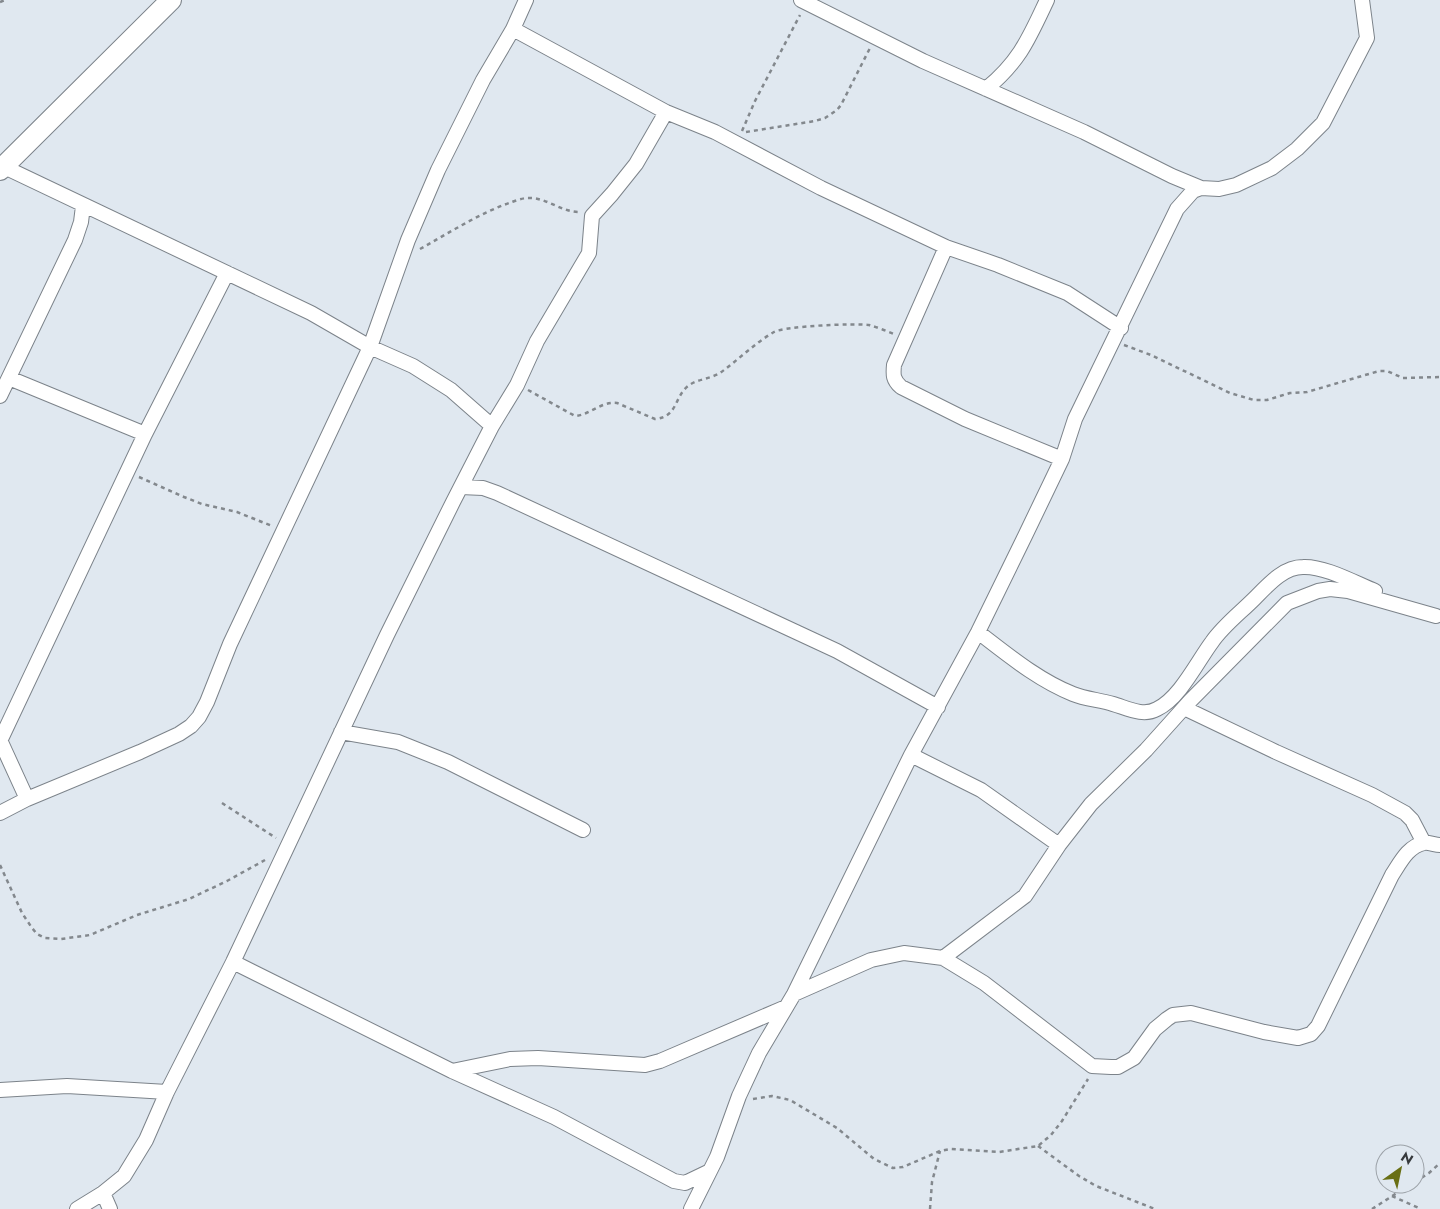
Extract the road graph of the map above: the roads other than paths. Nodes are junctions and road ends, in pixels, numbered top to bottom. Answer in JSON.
{"nodes":[{"id":1,"x":171,"y":0,"type":"edge"},
{"id":2,"x":526,"y":0,"type":"edge"},
{"id":3,"x":1047,"y":0,"type":"edge"},
{"id":4,"x":1362,"y":0,"type":"edge"},
{"id":5,"x":804,"y":2,"type":"edge"},
{"id":6,"x":513,"y":29,"type":"junction"},
{"id":7,"x":986,"y":89,"type":"junction"},
{"id":8,"x":666,"y":112,"type":"junction"},
{"id":9,"x":1,"y":167,"type":"edge"},
{"id":10,"x":1172,"y":176,"type":"junction"},
{"id":11,"x":1201,"y":188,"type":"junction"},
{"id":12,"x":83,"y":206,"type":"junction"},
{"id":13,"x":1177,"y":209,"type":"junction"},
{"id":14,"x":946,"y":247,"type":"junction"},
{"id":15,"x":226,"y":273,"type":"junction"},
{"id":16,"x":1121,"y":328,"type":"junction"},
{"id":17,"x":370,"y":346,"type":"junction"},
{"id":18,"x":9,"y":378,"type":"junction"},
{"id":19,"x":0,"y":396,"type":"edge"},
{"id":20,"x":492,"y":426,"type":"junction"},
{"id":21,"x":145,"y":434,"type":"junction"},
{"id":22,"x":1062,"y":459,"type":"junction"},
{"id":23,"x":474,"y":463,"type":"junction"},
{"id":24,"x":461,"y":487,"type":"junction"},
{"id":25,"x":483,"y":488,"type":"junction"},
{"id":26,"x":1438,"y":617,"type":"edge"},
{"id":27,"x":978,"y":632,"type":"junction"},
{"id":28,"x":938,"y":707,"type":"junction"},
{"id":29,"x":1184,"y":708,"type":"junction"},
{"id":30,"x":341,"y":732,"type":"junction"},
{"id":31,"x":0,"y":741,"type":"edge"},
{"id":32,"x":912,"y":755,"type":"junction"},
{"id":33,"x":27,"y":799,"type":"junction"},
{"id":34,"x":0,"y":813,"type":"edge"},
{"id":35,"x":583,"y":830,"type":"dead end"},
{"id":36,"x":1424,"y":843,"type":"junction"},
{"id":37,"x":1058,"y":845,"type":"junction"},
{"id":38,"x":1440,"y":845,"type":"edge"},
{"id":39,"x":943,"y":958,"type":"junction"},
{"id":40,"x":233,"y":962,"type":"junction"},
{"id":41,"x":794,"y":994,"type":"junction"},
{"id":42,"x":786,"y":1007,"type":"junction"},
{"id":43,"x":452,"y":1072,"type":"junction"},
{"id":44,"x":0,"y":1090,"type":"edge"},
{"id":45,"x":167,"y":1092,"type":"junction"},
{"id":46,"x":710,"y":1171,"type":"junction"},
{"id":47,"x":103,"y":1193,"type":"junction"},
{"id":48,"x":77,"y":1209,"type":"edge"},
{"id":49,"x":110,"y":1209,"type":"edge"},
{"id":50,"x":690,"y":1209,"type":"edge"}],
"edges":[{"from":1,"to":9,"type":"street"},
{"from":2,"to":6,"type":"street"},
{"from":3,"to":7,"type":"street"},
{"from":4,"to":11,"type":"street"},
{"from":5,"to":7,"type":"street"},
{"from":6,"to":8,"type":"street"},
{"from":6,"to":17,"type":"street"},
{"from":7,"to":10,"type":"street"},
{"from":8,"to":14,"type":"street"},
{"from":8,"to":20,"type":"street"},
{"from":9,"to":12,"type":"street"},
{"from":10,"to":11,"type":"street"},
{"from":10,"to":13,"type":"street"},
{"from":11,"to":13,"type":"street"},
{"from":12,"to":15,"type":"street"},
{"from":12,"to":18,"type":"street"},
{"from":13,"to":16,"type":"street"},
{"from":14,"to":16,"type":"street"},
{"from":14,"to":22,"type":"street"},
{"from":15,"to":17,"type":"street"},
{"from":15,"to":21,"type":"street"},
{"from":16,"to":22,"type":"street"},
{"from":17,"to":20,"type":"street"},
{"from":17,"to":33,"type":"street"},
{"from":18,"to":19,"type":"street"},
{"from":18,"to":21,"type":"street"},
{"from":20,"to":23,"type":"street"},
{"from":21,"to":31,"type":"street"},
{"from":22,"to":27,"type":"street"},
{"from":23,"to":24,"type":"street"},
{"from":23,"to":25,"type":"street"},
{"from":24,"to":25,"type":"street"},
{"from":24,"to":30,"type":"street"},
{"from":25,"to":28,"type":"street"},
{"from":26,"to":27,"type":"street"},
{"from":26,"to":29,"type":"street"},
{"from":27,"to":28,"type":"street"},
{"from":28,"to":32,"type":"street"},
{"from":29,"to":36,"type":"street"},
{"from":29,"to":37,"type":"street"},
{"from":30,"to":35,"type":"street"},
{"from":30,"to":40,"type":"street"},
{"from":31,"to":33,"type":"street"},
{"from":32,"to":37,"type":"street"},
{"from":32,"to":41,"type":"street"},
{"from":33,"to":34,"type":"street"},
{"from":36,"to":38,"type":"street"},
{"from":36,"to":39,"type":"street"},
{"from":37,"to":39,"type":"street"},
{"from":39,"to":41,"type":"street"},
{"from":40,"to":43,"type":"street"},
{"from":40,"to":45,"type":"street"},
{"from":41,"to":42,"type":"street"},
{"from":42,"to":43,"type":"street"},
{"from":42,"to":46,"type":"street"},
{"from":43,"to":46,"type":"street"},
{"from":44,"to":45,"type":"street"},
{"from":45,"to":47,"type":"street"},
{"from":46,"to":50,"type":"street"},
{"from":47,"to":48,"type":"street"},
{"from":47,"to":49,"type":"street"}]}
